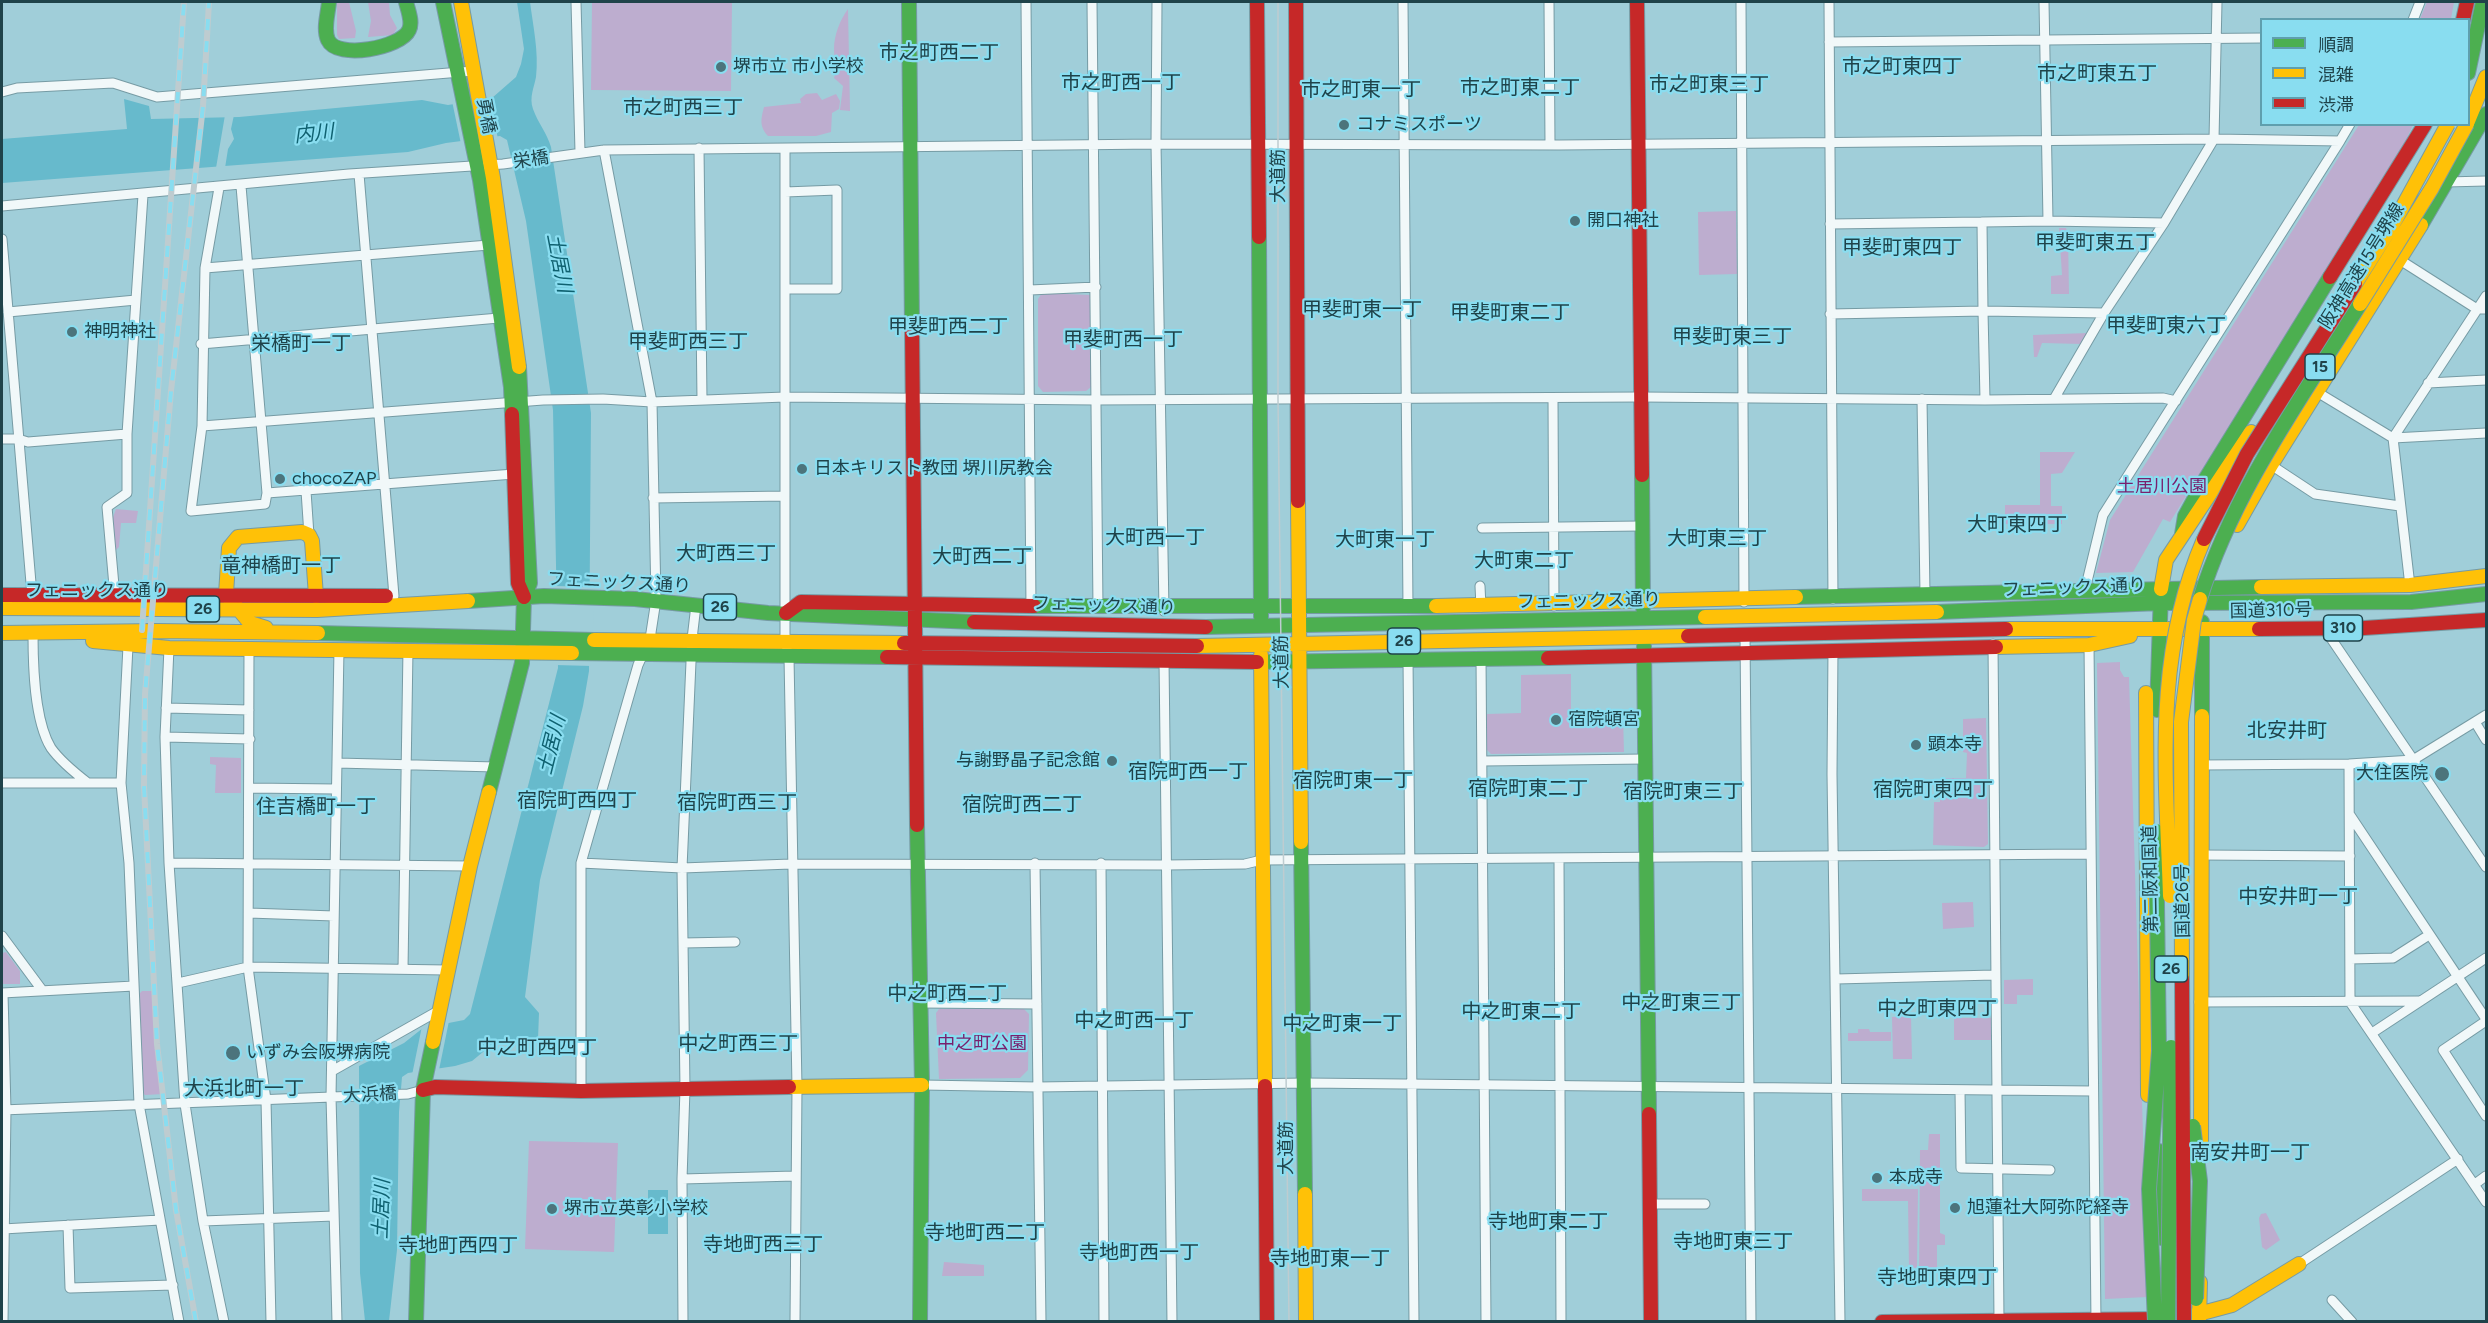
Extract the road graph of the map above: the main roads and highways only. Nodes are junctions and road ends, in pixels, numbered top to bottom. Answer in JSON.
{"nodes":[{"id":1,"x":329,"y":2,"type":"edge"},
{"id":2,"x":406,"y":2,"type":"edge"},
{"id":3,"x":443,"y":2,"type":"edge"},
{"id":4,"x":461,"y":2,"type":"edge"},
{"id":5,"x":909,"y":2,"type":"edge"},
{"id":6,"x":1257,"y":2,"type":"edge"},
{"id":7,"x":1296,"y":2,"type":"edge"},
{"id":8,"x":1637,"y":2,"type":"edge"},
{"id":9,"x":2467,"y":2,"type":"edge"},
{"id":10,"x":2483,"y":2,"type":"edge"},
{"id":11,"x":2463,"y":18,"type":"edge"},
{"id":12,"x":2470,"y":68,"type":"edge"},
{"id":13,"x":2487,"y":74,"type":"edge"},
{"id":14,"x":467,"y":79,"type":"junction"},
{"id":15,"x":2470,"y":99,"type":"edge"},
{"id":16,"x":2478,"y":122,"type":"edge"},
{"id":17,"x":2424,"y":126,"type":"edge"},
{"id":18,"x":2447,"y":126,"type":"edge"},
{"id":19,"x":2452,"y":126,"type":"edge"},
{"id":20,"x":490,"y":165,"type":"junction"},
{"id":21,"x":518,"y":403,"type":"junction"},
{"id":22,"x":2182,"y":534,"type":"junction"},
{"id":23,"x":2487,"y":576,"type":"edge"},
{"id":24,"x":2210,"y":589,"type":"junction"},
{"id":25,"x":226,"y":594,"type":"junction"},
{"id":26,"x":2487,"y":594,"type":"edge"},
{"id":27,"x":2,"y":595,"type":"edge"},
{"id":28,"x":2160,"y":596,"type":"junction"},
{"id":29,"x":524,"y":597,"type":"junction"},
{"id":30,"x":1643,"y":601,"type":"junction"},
{"id":31,"x":316,"y":603,"type":"junction"},
{"id":32,"x":2206,"y":603,"type":"junction"},
{"id":33,"x":914,"y":604,"type":"junction"},
{"id":34,"x":1261,"y":607,"type":"junction"},
{"id":35,"x":2,"y":608,"type":"edge"},
{"id":36,"x":1299,"y":608,"type":"junction"},
{"id":37,"x":232,"y":609,"type":"junction"},
{"id":38,"x":785,"y":614,"type":"junction"},
{"id":39,"x":2178,"y":617,"type":"joint"},
{"id":40,"x":1643,"y":618,"type":"junction"},
{"id":41,"x":915,"y":620,"type":"junction"},
{"id":42,"x":2487,"y":620,"type":"edge"},
{"id":43,"x":1299,"y":625,"type":"junction"},
{"id":44,"x":2197,"y":625,"type":"junction"},
{"id":45,"x":1261,"y":627,"type":"junction"},
{"id":46,"x":2158,"y":630,"type":"junction"},
{"id":47,"x":2,"y":633,"type":"edge"},
{"id":48,"x":33,"y":634,"type":"junction"},
{"id":49,"x":310,"y":634,"type":"junction"},
{"id":50,"x":1643,"y":636,"type":"junction"},
{"id":51,"x":522,"y":637,"type":"junction"},
{"id":52,"x":650,"y":639,"type":"junction"},
{"id":53,"x":915,"y":643,"type":"junction"},
{"id":54,"x":1299,"y":643,"type":"junction"},
{"id":55,"x":538,"y":646,"type":"junction"},
{"id":56,"x":608,"y":646,"type":"junction"},
{"id":57,"x":1261,"y":646,"type":"junction"},
{"id":58,"x":522,"y":652,"type":"junction"},
{"id":59,"x":1163,"y":653,"type":"junction"},
{"id":60,"x":691,"y":654,"type":"junction"},
{"id":61,"x":1644,"y":654,"type":"junction"},
{"id":62,"x":915,"y":658,"type":"junction"},
{"id":63,"x":1261,"y":662,"type":"junction"},
{"id":64,"x":1300,"y":663,"type":"junction"},
{"id":65,"x":2157,"y":754,"type":"junction"},
{"id":66,"x":2155,"y":1002,"type":"junction"},
{"id":67,"x":2201,"y":1060,"type":"junction"},
{"id":68,"x":922,"y":1085,"type":"junction"},
{"id":69,"x":423,"y":1090,"type":"junction"},
{"id":70,"x":2299,"y":1264,"type":"road end"},
{"id":71,"x":2198,"y":1319,"type":"edge"},
{"id":72,"x":1999,"y":1320,"type":"edge"},
{"id":73,"x":2096,"y":1320,"type":"edge"},
{"id":74,"x":2169,"y":1320,"type":"edge"},
{"id":75,"x":416,"y":1322,"type":"edge"},
{"id":76,"x":920,"y":1322,"type":"edge"},
{"id":77,"x":1267,"y":1322,"type":"edge"},
{"id":78,"x":1306,"y":1322,"type":"edge"},
{"id":79,"x":1651,"y":1322,"type":"edge"},
{"id":80,"x":1882,"y":1322,"type":"edge"}],
"edges":[{"from":1,"to":2,"type":"main road"},
{"from":3,"to":14,"type":"main road"},
{"from":4,"to":14,"type":"main road"},
{"from":5,"to":33,"type":"main road"},
{"from":6,"to":34,"type":"main road","name":"大道筋"},
{"from":7,"to":36,"type":"main road","name":"大道筋"},
{"from":8,"to":30,"type":"main road"},
{"from":9,"to":11,"type":"main road"},
{"from":10,"to":12,"type":"main road"},
{"from":13,"to":15,"type":"main road"},
{"from":13,"to":16,"type":"main road","name":"阪神高速15号堺線","number":"15"},
{"from":14,"to":20,"type":"main road","name":"勇橋"},
{"from":16,"to":24,"type":"main road","name":"国道26号"},
{"from":16,"to":44,"type":"main road","name":"阪神高速15号堺線","number":"15","bridge":true},
{"from":17,"to":22,"type":"main road","number":"15"},
{"from":18,"to":39,"type":"main road","name":"阪神高速15号堺線","number":"15","bridge":true},
{"from":19,"to":22,"type":"main road"},
{"from":20,"to":21,"type":"main road"},
{"from":20,"to":21,"type":"main road"},
{"from":21,"to":29,"type":"main road"},
{"from":21,"to":29,"type":"main road"},
{"from":22,"to":28,"type":"main road"},
{"from":23,"to":24,"type":"main road"},
{"from":24,"to":28,"type":"main road","number":"26"},
{"from":24,"to":32,"type":"main road","name":"国道26号","number":"26"},
{"from":25,"to":27,"type":"main road","number":"26"},
{"from":25,"to":31,"type":"main road","number":"26"},
{"from":25,"to":31,"type":"main road"},
{"from":25,"to":37,"type":"main road"},
{"from":26,"to":32,"type":"main road","name":"国道310号","number":"310"},
{"from":28,"to":30,"type":"main road","number":"26"},
{"from":28,"to":32,"type":"main road","name":"フェニックス通り","number":"26"},
{"from":28,"to":40,"type":"main road","name":"フェニックス通り","number":"26"},
{"from":28,"to":46,"type":"main road","number":"26"},
{"from":29,"to":31,"type":"main road","name":"フェニックス通り","number":"26"},
{"from":29,"to":38,"type":"main road","name":"フェニックス通り","number":"26"},
{"from":29,"to":51,"type":"main road"},
{"from":30,"to":36,"type":"main road","number":"26"},
{"from":30,"to":40,"type":"main road"},
{"from":31,"to":37,"type":"main road","name":"フェニックス通り","number":"26"},
{"from":32,"to":44,"type":"main road","name":"国道26号","number":"26"},
{"from":33,"to":34,"type":"main road","number":"26"},
{"from":33,"to":38,"type":"main road","number":"26"},
{"from":33,"to":41,"type":"main road"},
{"from":34,"to":36,"type":"main road","number":"26"},
{"from":34,"to":45,"type":"main road","name":"大道筋"},
{"from":35,"to":37,"type":"main road","name":"フェニックス通り","number":"26"},
{"from":36,"to":43,"type":"main road","name":"大道筋"},
{"from":37,"to":49,"type":"main road"},
{"from":38,"to":41,"type":"main road","name":"フェニックス通り","number":"26"},
{"from":39,"to":74,"type":"main road","name":"第二阪和国道","number":"26","bridge":true},
{"from":40,"to":43,"type":"main road","name":"フェニックス通り","number":"26"},
{"from":40,"to":50,"type":"main road"},
{"from":41,"to":45,"type":"main road","name":"フェニックス通り","number":"26"},
{"from":41,"to":53,"type":"main road"},
{"from":42,"to":44,"type":"main road","name":"国道310号","number":"310"},
{"from":43,"to":45,"type":"main road","name":"フェニックス通り","number":"26"},
{"from":43,"to":54,"type":"main road","name":"大道筋"},
{"from":44,"to":46,"type":"main road","name":"フェニックス通り","number":"26"},
{"from":44,"to":67,"type":"main road","name":"国道26号","number":"26"},
{"from":44,"to":71,"type":"main road","bridge":true},
{"from":44,"to":74,"type":"main road","name":"第二阪和国道","number":"26","bridge":true},
{"from":45,"to":57,"type":"main road","name":"大道筋"},
{"from":46,"to":50,"type":"main road","name":"フェニックス通り","number":"26"},
{"from":46,"to":61,"type":"main road","number":"26"},
{"from":46,"to":65,"type":"main road","name":"国道26号","number":"26"},
{"from":46,"to":66,"type":"main road","number":"26"},
{"from":47,"to":48,"type":"main road","name":"フェニックス通り","number":"26"},
{"from":48,"to":49,"type":"main road","name":"フェニックス通り","number":"26"},
{"from":48,"to":58,"type":"main road","number":"26"},
{"from":49,"to":51,"type":"main road","name":"フェニックス通り","number":"26"},
{"from":50,"to":54,"type":"main road","name":"フェニックス通り","number":"26"},
{"from":50,"to":61,"type":"main road"},
{"from":51,"to":55,"type":"main road","name":"フェニックス通り","number":"26"},
{"from":51,"to":58,"type":"main road"},
{"from":52,"to":53,"type":"main road","name":"フェニックス通り","number":"26"},
{"from":52,"to":56,"type":"main road","name":"フェニックス通り","number":"26"},
{"from":52,"to":60,"type":"main road","number":"26"},
{"from":53,"to":59,"type":"main road","name":"フェニックス通り","number":"26"},
{"from":53,"to":62,"type":"main road"},
{"from":54,"to":57,"type":"main road","name":"フェニックス通り","number":"26"},
{"from":54,"to":64,"type":"main road","name":"大道筋"},
{"from":55,"to":56,"type":"main road","name":"フェニックス通り","number":"26"},
{"from":55,"to":58,"type":"main road","number":"26"},
{"from":56,"to":60,"type":"main road","number":"26"},
{"from":57,"to":59,"type":"main road","name":"フェニックス通り","number":"26"},
{"from":57,"to":63,"type":"main road","name":"大道筋"},
{"from":58,"to":69,"type":"main road"},
{"from":59,"to":62,"type":"main road","number":"26"},
{"from":59,"to":63,"type":"main road","number":"26"},
{"from":60,"to":62,"type":"main road","number":"26"},
{"from":61,"to":64,"type":"main road","number":"26"},
{"from":61,"to":79,"type":"main road"},
{"from":62,"to":68,"type":"main road"},
{"from":63,"to":64,"type":"main road","number":"26"},
{"from":63,"to":77,"type":"main road","name":"大道筋"},
{"from":64,"to":78,"type":"main road","name":"大道筋"},
{"from":65,"to":66,"type":"main road","name":"国道26号","number":"26"},
{"from":65,"to":74,"type":"main road","bridge":true},
{"from":66,"to":74,"type":"main road","number":"26"},
{"from":67,"to":71,"type":"main road","name":"国道26号","number":"26"},
{"from":67,"to":74,"type":"main road"},
{"from":68,"to":69,"type":"main road"},
{"from":68,"to":76,"type":"main road"},
{"from":69,"to":75,"type":"main road"},
{"from":70,"to":71,"type":"main road"},
{"from":71,"to":74,"type":"main road"},
{"from":72,"to":73,"type":"main road"},
{"from":72,"to":80,"type":"main road"},
{"from":73,"to":74,"type":"main road"}]}
